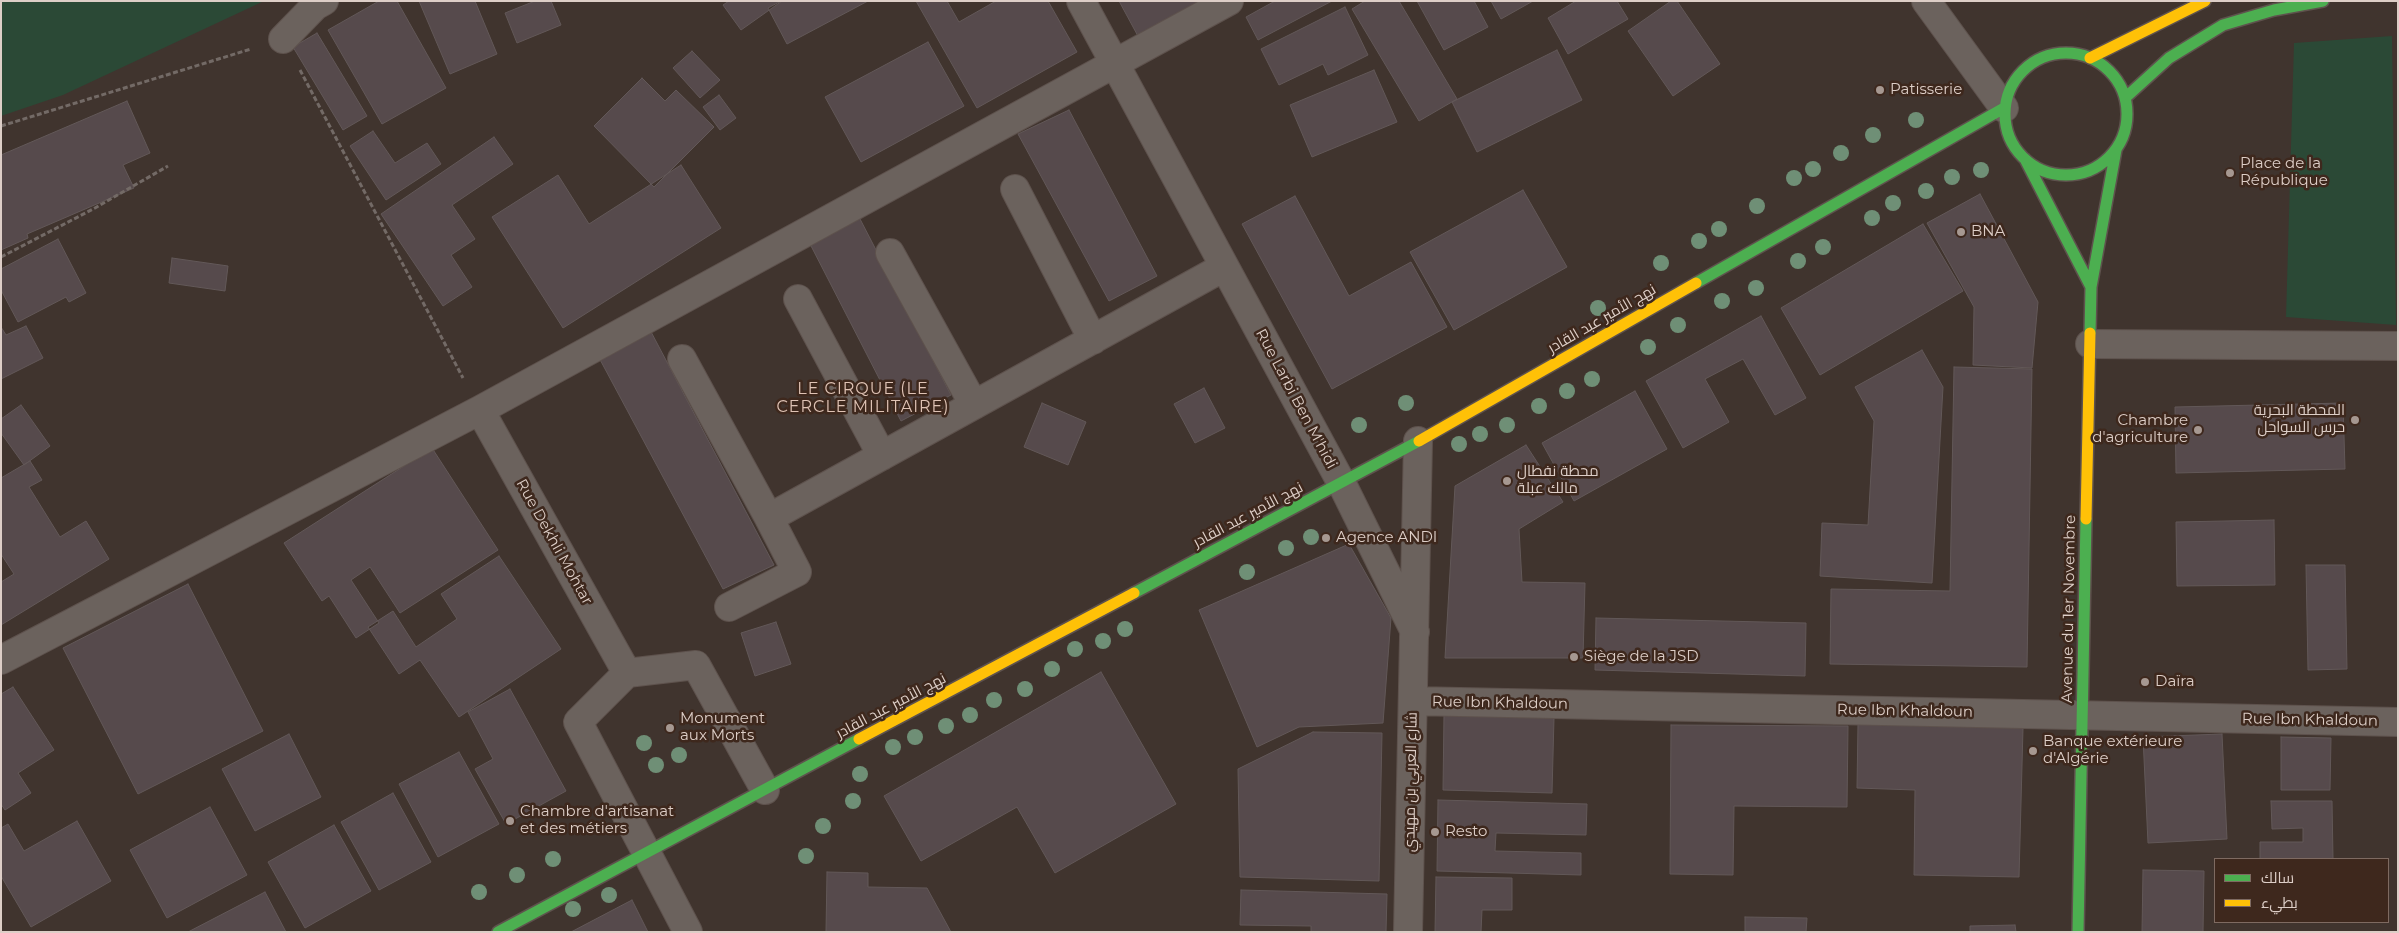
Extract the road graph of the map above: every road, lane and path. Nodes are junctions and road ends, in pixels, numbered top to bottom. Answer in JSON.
{"nodes":[{"id":1,"x":324,"y":1,"type":"edge"},
{"id":2,"x":1081,"y":1,"type":"edge"},
{"id":3,"x":1228,"y":1,"type":"edge"},
{"id":4,"x":1926,"y":1,"type":"edge"},
{"id":5,"x":2205,"y":1,"type":"edge"},
{"id":6,"x":2323,"y":1,"type":"edge"},
{"id":7,"x":283,"y":39,"type":"junction"},
{"id":8,"x":2090,"y":58,"type":"junction"},
{"id":9,"x":1114,"y":62,"type":"junction"},
{"id":10,"x":2125,"y":98,"type":"junction"},
{"id":11,"x":2004,"y":108,"type":"junction"},
{"id":12,"x":1,"y":126,"type":"edge"},
{"id":13,"x":2116,"y":150,"type":"junction"},
{"id":14,"x":2025,"y":160,"type":"junction"},
{"id":15,"x":168,"y":166,"type":"dead end"},
{"id":16,"x":1015,"y":189,"type":"dead end"},
{"id":17,"x":890,"y":253,"type":"dead end"},
{"id":18,"x":1,"y":257,"type":"edge"},
{"id":19,"x":1224,"y":267,"type":"junction"},
{"id":20,"x":2091,"y":287,"type":"junction"},
{"id":21,"x":798,"y":299,"type":"dead end"},
{"id":22,"x":1093,"y":340,"type":"junction"},
{"id":23,"x":2090,"y":344,"type":"junction"},
{"id":24,"x":2398,"y":346,"type":"edge"},
{"id":25,"x":682,"y":359,"type":"dead end"},
{"id":26,"x":974,"y":405,"type":"junction"},
{"id":27,"x":480,"y":410,"type":"junction"},
{"id":28,"x":1418,"y":441,"type":"junction"},
{"id":29,"x":882,"y":456,"type":"junction"},
{"id":30,"x":1341,"y":482,"type":"junction"},
{"id":31,"x":769,"y":518,"type":"junction"},
{"id":32,"x":729,"y":607,"type":"dead end"},
{"id":33,"x":1414,"y":632,"type":"junction"},
{"id":34,"x":1,"y":660,"type":"edge"},
{"id":35,"x":627,"y":673,"type":"junction"},
{"id":36,"x":1413,"y":701,"type":"junction"},
{"id":37,"x":2082,"y":714,"type":"junction"},
{"id":38,"x":2398,"y":722,"type":"edge"},
{"id":39,"x":765,"y":790,"type":"junction"},
{"id":40,"x":646,"y":852,"type":"junction"},
{"id":41,"x":498,"y":932,"type":"edge"},
{"id":42,"x":688,"y":932,"type":"edge"},
{"id":43,"x":1408,"y":932,"type":"edge"},
{"id":44,"x":2078,"y":932,"type":"edge"}],
"edges":[{"from":1,"to":7,"type":"street"},
{"from":2,"to":9,"type":"street","name":"Rue Larbi Ben M'hidi"},
{"from":3,"to":9,"type":"street"},
{"from":4,"to":11,"type":"street"},
{"from":5,"to":8,"type":"main road"},
{"from":6,"to":10,"type":"main road"},
{"from":7,"to":12,"type":"path"},
{"from":7,"to":27,"type":"path"},
{"from":8,"to":10,"type":"main road"},
{"from":8,"to":11,"type":"main road"},
{"from":9,"to":19,"type":"street","name":"Rue Larbi Ben M'hidi"},
{"from":9,"to":27,"type":"street"},
{"from":10,"to":13,"type":"main road"},
{"from":11,"to":14,"type":"main road"},
{"from":11,"to":28,"type":"main road","name":"نهج الأمير عبد القادر"},
{"from":13,"to":14,"type":"main road"},
{"from":13,"to":20,"type":"main road","name":"Avenue du 1er Novembre"},
{"from":14,"to":20,"type":"main road","name":"Avenue du 1er Novembre"},
{"from":15,"to":18,"type":"path"},
{"from":16,"to":22,"type":"street"},
{"from":17,"to":26,"type":"street"},
{"from":19,"to":22,"type":"street"},
{"from":19,"to":30,"type":"street","name":"Rue Larbi Ben M'hidi"},
{"from":20,"to":23,"type":"main road","name":"Avenue du 1er Novembre"},
{"from":21,"to":29,"type":"street"},
{"from":22,"to":26,"type":"street"},
{"from":23,"to":24,"type":"street"},
{"from":23,"to":37,"type":"main road","name":"Avenue du 1er Novembre"},
{"from":25,"to":31,"type":"street"},
{"from":26,"to":29,"type":"street"},
{"from":27,"to":34,"type":"street"},
{"from":27,"to":35,"type":"street","name":"Rue Dekhli Mohtar"},
{"from":28,"to":30,"type":"main road","name":"نهج الأمير عبد القادر"},
{"from":28,"to":33,"type":"street"},
{"from":29,"to":31,"type":"street"},
{"from":30,"to":33,"type":"street","name":"Rue Larbi Ben M'hidi"},
{"from":30,"to":39,"type":"main road","name":"نهج الأمير عبد القادر"},
{"from":31,"to":32,"type":"street"},
{"from":33,"to":36,"type":"street","name":"شارع العربي بن مهيدي"},
{"from":35,"to":39,"type":"street"},
{"from":35,"to":40,"type":"street"},
{"from":36,"to":37,"type":"street","name":"Rue Ibn Khaldoun"},
{"from":36,"to":43,"type":"street","name":"شارع العربي بن مهيدي"},
{"from":37,"to":38,"type":"street","name":"Rue Ibn Khaldoun"},
{"from":37,"to":44,"type":"main road","name":"Avenue du 1er Novembre"},
{"from":39,"to":40,"type":"main road","name":"نهج الأمير عبد القادر"},
{"from":40,"to":41,"type":"main road","name":"نهج الأمير عبد القادر"},
{"from":40,"to":42,"type":"street"}]}
